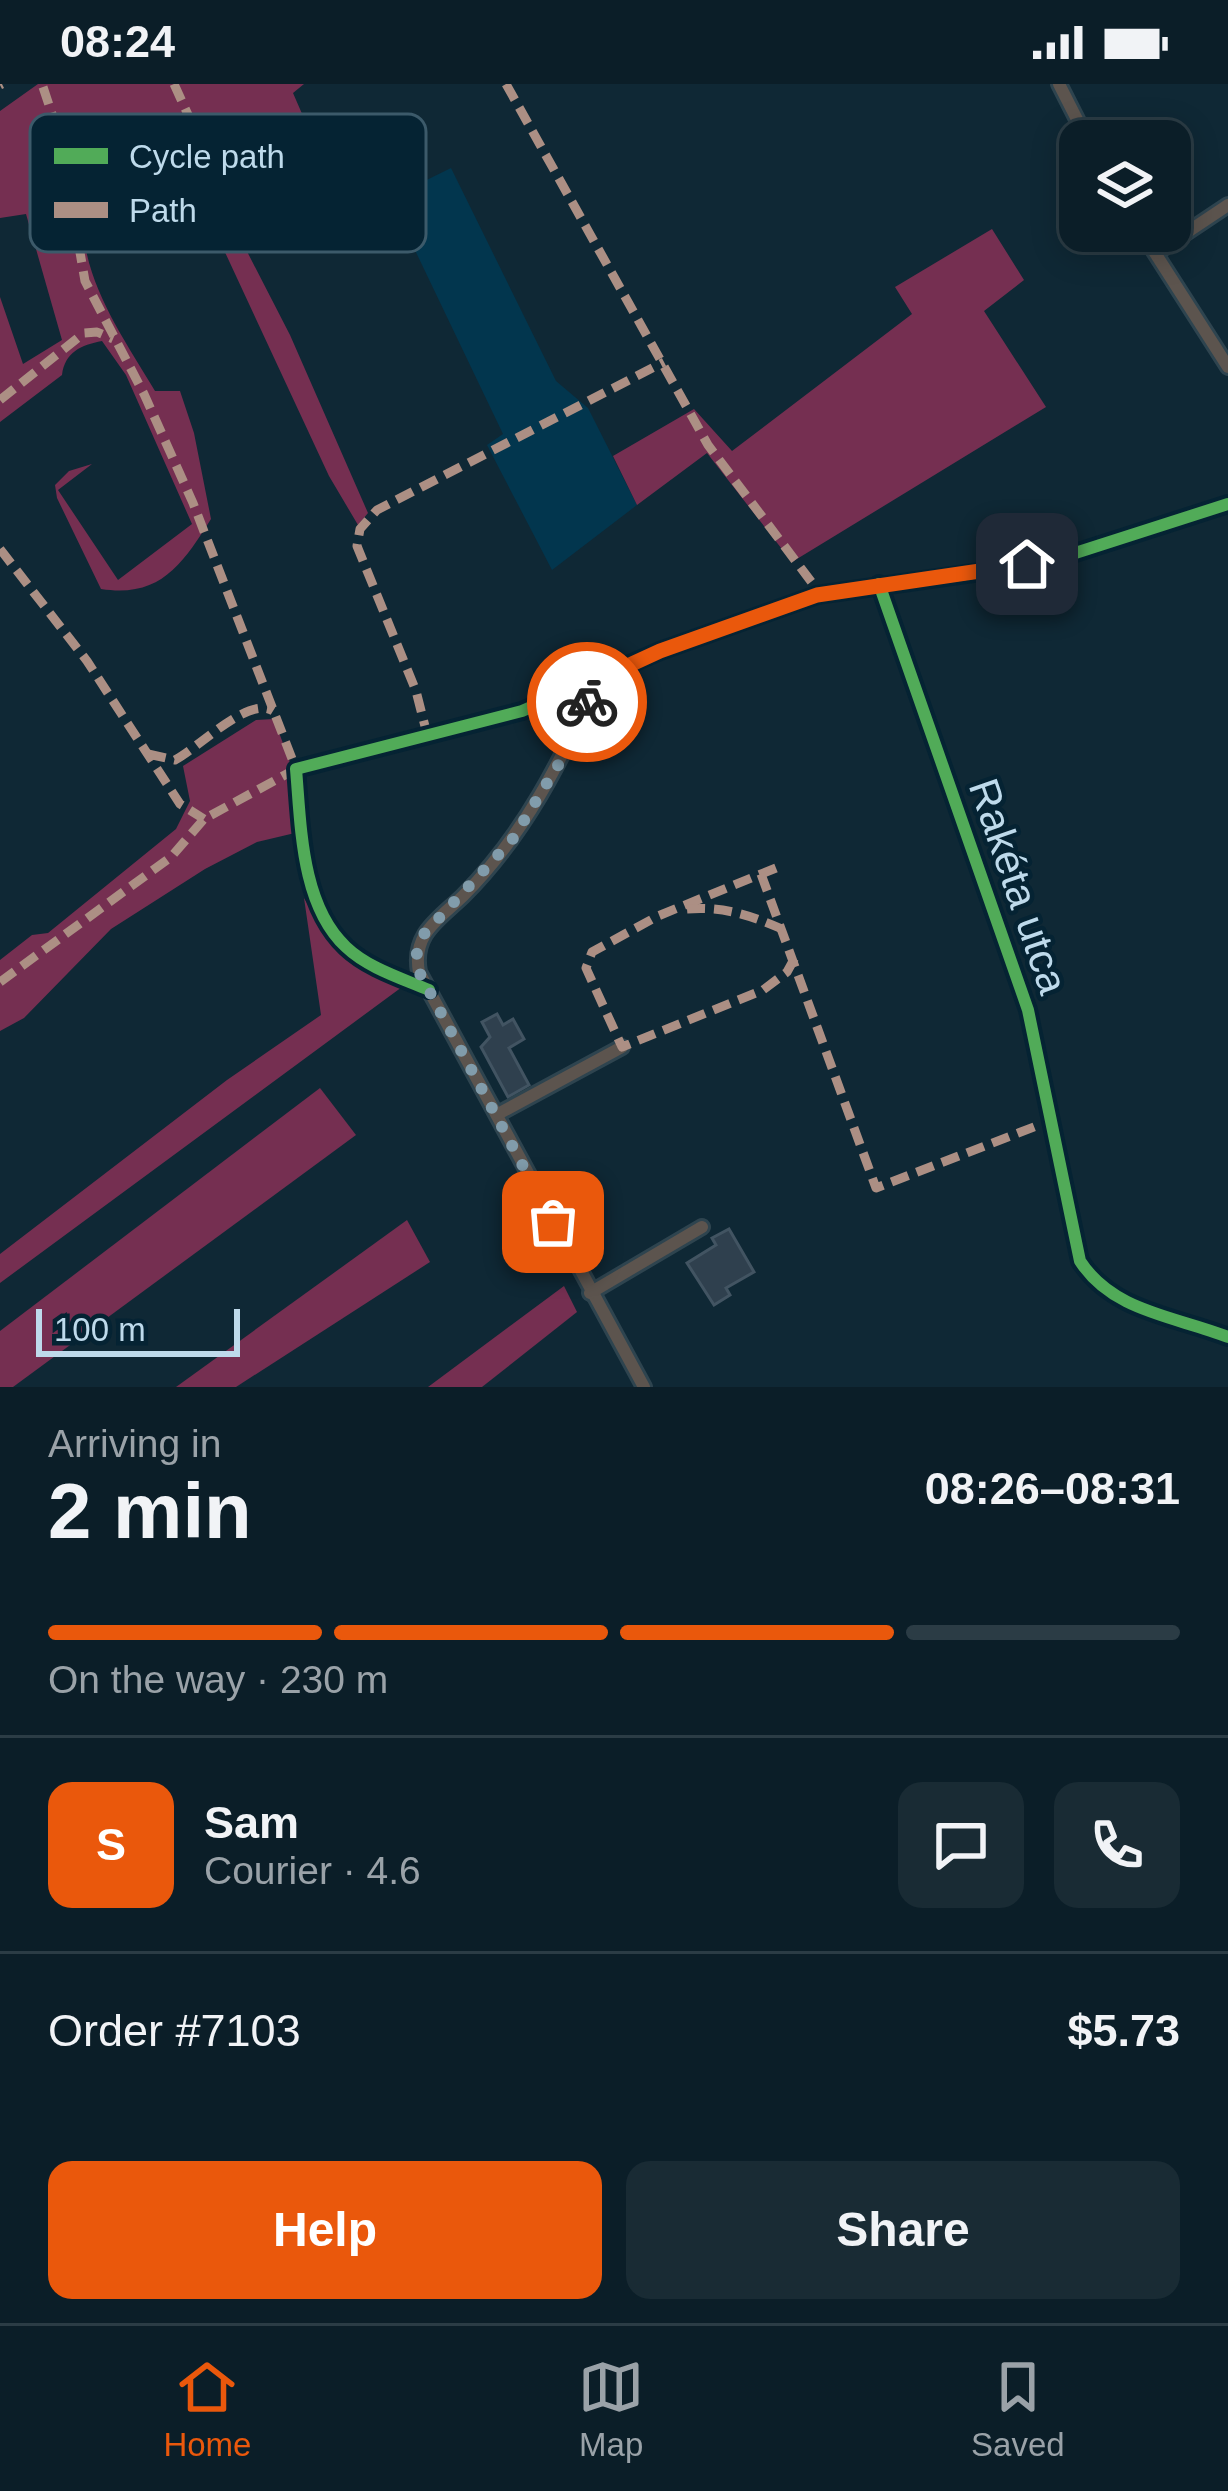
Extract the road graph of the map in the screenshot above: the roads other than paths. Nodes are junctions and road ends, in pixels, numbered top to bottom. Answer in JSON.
{"nodes":[{"id":1,"x":1059,"y":84,"type":"edge"},
{"id":2,"x":1077,"y":120,"type":"edge"},
{"id":3,"x":1228,"y":206,"type":"edge"},
{"id":4,"x":1156,"y":253,"type":"joint"},
{"id":5,"x":1228,"y":367,"type":"edge"},
{"id":6,"x":1228,"y":504,"type":"edge"},
{"id":7,"x":879,"y":584,"type":"junction"},
{"id":8,"x":597,"y":680,"type":"junction"},
{"id":9,"x":429,"y":990,"type":"junction"},
{"id":10,"x":622,"y":1047,"type":"dead end"},
{"id":11,"x":498,"y":1114,"type":"junction"},
{"id":12,"x":702,"y":1227,"type":"dead end"},
{"id":13,"x":590,"y":1293,"type":"junction"},
{"id":14,"x":1228,"y":1337,"type":"edge"},
{"id":15,"x":644,"y":1387,"type":"edge"}],
"edges":[{"from":1,"to":2,"type":"street"},
{"from":3,"to":4,"type":"street"},
{"from":4,"to":5,"type":"street"},
{"from":6,"to":7,"type":"street"},
{"from":7,"to":8,"type":"street"},
{"from":7,"to":14,"type":"street","name":"Rakéta utca"},
{"from":8,"to":9,"type":"street"},
{"from":8,"to":9,"type":"street"},
{"from":9,"to":11,"type":"street"},
{"from":10,"to":11,"type":"street"},
{"from":11,"to":13,"type":"street"},
{"from":12,"to":13,"type":"street"},
{"from":13,"to":15,"type":"street"}]}
